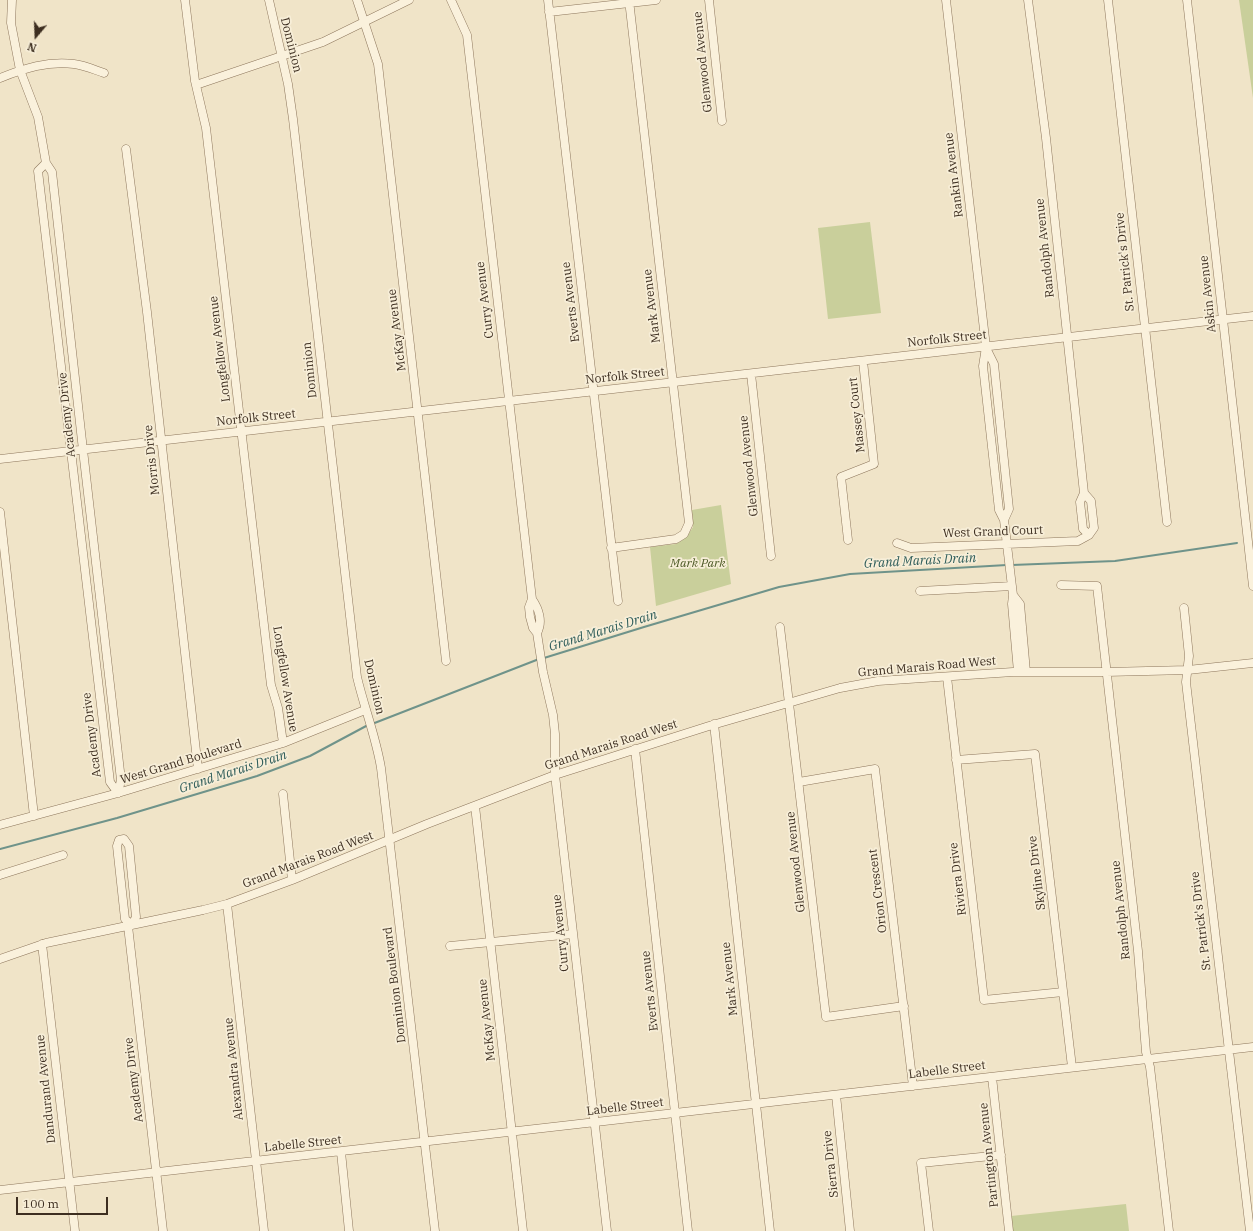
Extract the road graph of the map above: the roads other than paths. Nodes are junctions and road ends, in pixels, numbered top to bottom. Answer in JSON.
{"nodes":[{"id":1,"x":12,"y":0,"type":"edge"},
{"id":2,"x":185,"y":0,"type":"edge"},
{"id":3,"x":269,"y":0,"type":"edge"},
{"id":4,"x":357,"y":0,"type":"edge"},
{"id":5,"x":409,"y":0,"type":"edge"},
{"id":6,"x":451,"y":0,"type":"edge"},
{"id":7,"x":548,"y":0,"type":"edge"},
{"id":8,"x":656,"y":0,"type":"edge"},
{"id":9,"x":708,"y":0,"type":"edge"},
{"id":10,"x":946,"y":0,"type":"edge"},
{"id":11,"x":1028,"y":0,"type":"edge"},
{"id":12,"x":1108,"y":0,"type":"edge"},
{"id":13,"x":1187,"y":0,"type":"edge"},
{"id":14,"x":629,"y":2,"type":"edge"},
{"id":15,"x":549,"y":12,"type":"junction"},
{"id":16,"x":365,"y":22,"type":"junction"},
{"id":17,"x":281,"y":56,"type":"junction"},
{"id":18,"x":20,"y":70,"type":"junction"},
{"id":19,"x":104,"y":73,"type":"dead end"},
{"id":20,"x":0,"y":78,"type":"edge"},
{"id":21,"x":196,"y":85,"type":"junction"},
{"id":22,"x":722,"y":121,"type":"dead end"},
{"id":23,"x":126,"y":149,"type":"dead end"},
{"id":24,"x":46,"y":163,"type":"junction"},
{"id":25,"x":1253,"y":316,"type":"edge"},
{"id":26,"x":1223,"y":320,"type":"junction"},
{"id":27,"x":1145,"y":328,"type":"junction"},
{"id":28,"x":1067,"y":338,"type":"junction"},
{"id":29,"x":986,"y":347,"type":"junction"},
{"id":30,"x":863,"y":361,"type":"junction"},
{"id":31,"x":751,"y":374,"type":"junction"},
{"id":32,"x":673,"y":383,"type":"junction"},
{"id":33,"x":593,"y":392,"type":"junction"},
{"id":34,"x":509,"y":401,"type":"junction"},
{"id":35,"x":418,"y":412,"type":"junction"},
{"id":36,"x":328,"y":422,"type":"junction"},
{"id":37,"x":241,"y":432,"type":"junction"},
{"id":38,"x":161,"y":441,"type":"junction"},
{"id":39,"x":82,"y":450,"type":"junction"},
{"id":40,"x":72,"y":451,"type":"junction"},
{"id":41,"x":0,"y":459,"type":"edge"},
{"id":42,"x":0,"y":512,"type":"edge"},
{"id":43,"x":1167,"y":522,"type":"dead end"},
{"id":44,"x":1089,"y":535,"type":"joint"},
{"id":45,"x":1250,"y":538,"type":"edge"},
{"id":46,"x":848,"y":540,"type":"dead end"},
{"id":47,"x":897,"y":543,"type":"dead end"},
{"id":48,"x":1008,"y":546,"type":"junction"},
{"id":49,"x":611,"y":548,"type":"junction"},
{"id":50,"x":771,"y":556,"type":"dead end"},
{"id":51,"x":1012,"y":582,"type":"junction"},
{"id":52,"x":1061,"y":586,"type":"dead end"},
{"id":53,"x":1253,"y":586,"type":"edge"},
{"id":54,"x":920,"y":591,"type":"dead end"},
{"id":55,"x":618,"y":601,"type":"dead end"},
{"id":56,"x":1184,"y":608,"type":"dead end"},
{"id":57,"x":780,"y":626,"type":"dead end"},
{"id":58,"x":446,"y":661,"type":"dead end"},
{"id":59,"x":1253,"y":663,"type":"edge"},
{"id":60,"x":1188,"y":670,"type":"junction"},
{"id":61,"x":1022,"y":672,"type":"junction"},
{"id":62,"x":1106,"y":672,"type":"junction"},
{"id":63,"x":947,"y":677,"type":"junction"},
{"id":64,"x":790,"y":702,"type":"junction"},
{"id":65,"x":365,"y":710,"type":"junction"},
{"id":66,"x":714,"y":724,"type":"junction"},
{"id":67,"x":374,"y":738,"type":"joint"},
{"id":68,"x":282,"y":744,"type":"junction"},
{"id":69,"x":635,"y":749,"type":"junction"},
{"id":70,"x":956,"y":760,"type":"junction"},
{"id":71,"x":198,"y":769,"type":"junction"},
{"id":72,"x":555,"y":775,"type":"junction"},
{"id":73,"x":799,"y":782,"type":"junction"},
{"id":74,"x":118,"y":793,"type":"junction"},
{"id":75,"x":283,"y":794,"type":"dead end"},
{"id":76,"x":475,"y":806,"type":"junction"},
{"id":77,"x":34,"y":816,"type":"junction"},
{"id":78,"x":0,"y":825,"type":"edge"},
{"id":79,"x":390,"y":840,"type":"junction"},
{"id":80,"x":63,"y":855,"type":"dead end"},
{"id":81,"x":0,"y":875,"type":"edge"},
{"id":82,"x":292,"y":880,"type":"junction"},
{"id":83,"x":227,"y":904,"type":"junction"},
{"id":84,"x":130,"y":926,"type":"junction"},
{"id":85,"x":573,"y":934,"type":"junction"},
{"id":86,"x":490,"y":942,"type":"junction"},
{"id":87,"x":42,"y":944,"type":"junction"},
{"id":88,"x":450,"y":946,"type":"dead end"},
{"id":89,"x":0,"y":959,"type":"edge"},
{"id":90,"x":1062,"y":992,"type":"junction"},
{"id":91,"x":904,"y":1006,"type":"junction"},
{"id":92,"x":1253,"y":1047,"type":"edge"},
{"id":93,"x":1229,"y":1049,"type":"junction"},
{"id":94,"x":1148,"y":1059,"type":"junction"},
{"id":95,"x":1072,"y":1067,"type":"junction"},
{"id":96,"x":992,"y":1077,"type":"junction"},
{"id":97,"x":913,"y":1086,"type":"junction"},
{"id":98,"x":836,"y":1095,"type":"junction"},
{"id":99,"x":756,"y":1104,"type":"junction"},
{"id":100,"x":675,"y":1113,"type":"junction"},
{"id":101,"x":594,"y":1123,"type":"junction"},
{"id":102,"x":512,"y":1132,"type":"junction"},
{"id":103,"x":425,"y":1142,"type":"junction"},
{"id":104,"x":341,"y":1152,"type":"junction"},
{"id":105,"x":1001,"y":1155,"type":"junction"},
{"id":106,"x":256,"y":1161,"type":"junction"},
{"id":107,"x":156,"y":1172,"type":"junction"},
{"id":108,"x":69,"y":1182,"type":"junction"},
{"id":109,"x":0,"y":1190,"type":"edge"},
{"id":110,"x":74,"y":1231,"type":"edge"},
{"id":111,"x":163,"y":1231,"type":"edge"},
{"id":112,"x":264,"y":1231,"type":"edge"},
{"id":113,"x":349,"y":1231,"type":"edge"},
{"id":114,"x":435,"y":1231,"type":"edge"},
{"id":115,"x":523,"y":1231,"type":"edge"},
{"id":116,"x":607,"y":1231,"type":"edge"},
{"id":117,"x":688,"y":1231,"type":"edge"},
{"id":118,"x":770,"y":1231,"type":"edge"},
{"id":119,"x":850,"y":1231,"type":"edge"},
{"id":120,"x":929,"y":1231,"type":"edge"},
{"id":121,"x":1009,"y":1231,"type":"edge"},
{"id":122,"x":1169,"y":1231,"type":"edge"},
{"id":123,"x":1250,"y":1231,"type":"edge"}],
"edges":[{"from":1,"to":18,"type":"street","name":"Academy Drive"},
{"from":2,"to":21,"type":"street","name":"Longfellow Avenue"},
{"from":3,"to":17,"type":"street","name":"Dominion"},
{"from":4,"to":16,"type":"street","name":"McKay Avenue"},
{"from":5,"to":16,"type":"street"},
{"from":6,"to":34,"type":"street","name":"Curry Avenue"},
{"from":7,"to":15,"type":"street","name":"Everts Avenue"},
{"from":8,"to":14,"type":"street"},
{"from":9,"to":22,"type":"street","name":"Glenwood Avenue"},
{"from":10,"to":29,"type":"street","name":"Rankin Avenue"},
{"from":11,"to":28,"type":"street","name":"Randolph Avenue"},
{"from":12,"to":27,"type":"street","name":"St. Patrick's Drive"},
{"from":13,"to":26,"type":"street","name":"Askin Avenue"},
{"from":14,"to":15,"type":"street"},
{"from":14,"to":32,"type":"street","name":"Mark Avenue"},
{"from":15,"to":33,"type":"street","name":"Everts Avenue"},
{"from":16,"to":17,"type":"street"},
{"from":16,"to":35,"type":"street","name":"McKay Avenue"},
{"from":17,"to":21,"type":"street"},
{"from":17,"to":36,"type":"street","name":"Dominion"},
{"from":18,"to":19,"type":"street"},
{"from":18,"to":20,"type":"street"},
{"from":18,"to":24,"type":"street","name":"Academy Drive"},
{"from":21,"to":37,"type":"street","name":"Longfellow Avenue"},
{"from":23,"to":38,"type":"street","name":"Morris Drive"},
{"from":24,"to":39,"type":"street","name":"Academy Drive"},
{"from":24,"to":40,"type":"street","name":"Academy Drive"},
{"from":25,"to":26,"type":"street","name":"Norfolk Street"},
{"from":26,"to":27,"type":"street","name":"Norfolk Street"},
{"from":26,"to":45,"type":"street","name":"Askin Avenue"},
{"from":27,"to":28,"type":"street","name":"Norfolk Street"},
{"from":27,"to":43,"type":"street","name":"St. Patrick's Drive"},
{"from":28,"to":29,"type":"street","name":"Norfolk Street"},
{"from":28,"to":44,"type":"street","name":"Randolph Avenue"},
{"from":29,"to":30,"type":"street","name":"Norfolk Street"},
{"from":29,"to":48,"type":"street","name":"Rankin Avenue"},
{"from":30,"to":31,"type":"street","name":"Norfolk Street"},
{"from":30,"to":46,"type":"street","name":"Massey Court"},
{"from":31,"to":32,"type":"street","name":"Norfolk Street"},
{"from":31,"to":50,"type":"street","name":"Glenwood Avenue"},
{"from":32,"to":33,"type":"street","name":"Norfolk Street"},
{"from":32,"to":49,"type":"street","name":"Mark Avenue"},
{"from":33,"to":34,"type":"street","name":"Norfolk Street"},
{"from":33,"to":49,"type":"street","name":"Everts Avenue"},
{"from":34,"to":35,"type":"street","name":"Norfolk Street"},
{"from":34,"to":72,"type":"street","name":"Curry Avenue"},
{"from":35,"to":36,"type":"street","name":"Norfolk Street"},
{"from":35,"to":58,"type":"street","name":"McKay Avenue"},
{"from":36,"to":37,"type":"street","name":"Norfolk Street"},
{"from":36,"to":65,"type":"street","name":"Dominion"},
{"from":37,"to":38,"type":"street","name":"Norfolk Street"},
{"from":37,"to":68,"type":"street","name":"Longfellow Avenue"},
{"from":38,"to":39,"type":"street","name":"Norfolk Street"},
{"from":38,"to":71,"type":"street","name":"Morris Drive"},
{"from":39,"to":40,"type":"street","name":"Norfolk Street"},
{"from":39,"to":74,"type":"street","name":"Academy Drive"},
{"from":40,"to":41,"type":"street","name":"Norfolk Street"},
{"from":40,"to":74,"type":"street","name":"Academy Drive"},
{"from":42,"to":77,"type":"street"},
{"from":44,"to":48,"type":"street","name":"West Grand Court"},
{"from":45,"to":53,"type":"street","name":"Askin Avenue"},
{"from":47,"to":48,"type":"street","name":"West Grand Court"},
{"from":48,"to":51,"type":"street","name":"Rankin Avenue"},
{"from":49,"to":55,"type":"street","name":"Everts Avenue"},
{"from":51,"to":54,"type":"street"},
{"from":51,"to":61,"type":"street","name":"Rankin Avenue"},
{"from":52,"to":62,"type":"street","name":"Randolph Avenue"},
{"from":56,"to":60,"type":"street","name":"St. Patrick's Drive"},
{"from":57,"to":64,"type":"street","name":"Glenwood Avenue"},
{"from":59,"to":60,"type":"street","name":"Grand Marais Road West"},
{"from":60,"to":62,"type":"street","name":"Grand Marais Road West"},
{"from":60,"to":93,"type":"street","name":"St. Patrick's Drive"},
{"from":61,"to":62,"type":"street","name":"Grand Marais Road West"},
{"from":61,"to":63,"type":"street","name":"Grand Marais Road West"},
{"from":62,"to":94,"type":"street","name":"Randolph Avenue"},
{"from":63,"to":64,"type":"street","name":"Grand Marais Road West"},
{"from":63,"to":70,"type":"street","name":"Riviera Drive"},
{"from":64,"to":66,"type":"street","name":"Grand Marais Road West"},
{"from":64,"to":73,"type":"street","name":"Glenwood Avenue"},
{"from":65,"to":67,"type":"street","name":"Dominion"},
{"from":65,"to":68,"type":"street","name":"West Grand Boulevard"},
{"from":66,"to":69,"type":"street","name":"Grand Marais Road West"},
{"from":66,"to":99,"type":"street","name":"Mark Avenue"},
{"from":67,"to":79,"type":"street","name":"Dominion Boulevard"},
{"from":68,"to":71,"type":"street","name":"West Grand Boulevard"},
{"from":69,"to":72,"type":"street","name":"Grand Marais Road West"},
{"from":69,"to":100,"type":"street","name":"Everts Avenue"},
{"from":70,"to":90,"type":"street","name":"Skyline Drive"},
{"from":70,"to":90,"type":"street","name":"Riviera Drive"},
{"from":71,"to":74,"type":"street","name":"West Grand Boulevard"},
{"from":72,"to":76,"type":"street","name":"Grand Marais Road West"},
{"from":72,"to":85,"type":"street","name":"Curry Avenue"},
{"from":73,"to":91,"type":"street","name":"Glenwood Avenue"},
{"from":73,"to":91,"type":"street","name":"Orion Crescent"},
{"from":74,"to":77,"type":"street","name":"West Grand Boulevard"},
{"from":75,"to":82,"type":"street"},
{"from":76,"to":79,"type":"street","name":"Grand Marais Road West"},
{"from":76,"to":86,"type":"street","name":"McKay Avenue"},
{"from":77,"to":78,"type":"street","name":"West Grand Boulevard"},
{"from":79,"to":82,"type":"street","name":"Grand Marais Road West"},
{"from":79,"to":103,"type":"street","name":"Dominion Boulevard"},
{"from":80,"to":81,"type":"street"},
{"from":82,"to":83,"type":"street","name":"Grand Marais Road West"},
{"from":83,"to":84,"type":"street","name":"Grand Marais Road West"},
{"from":83,"to":106,"type":"street","name":"Alexandra Avenue"},
{"from":84,"to":84,"type":"street","name":"Academy Drive"},
{"from":84,"to":87,"type":"street","name":"Grand Marais Road West"},
{"from":84,"to":107,"type":"street","name":"Academy Drive"},
{"from":85,"to":86,"type":"street"},
{"from":85,"to":101,"type":"street","name":"Curry Avenue"},
{"from":86,"to":88,"type":"street"},
{"from":86,"to":102,"type":"street","name":"McKay Avenue"},
{"from":87,"to":89,"type":"street","name":"Grand Marais Road West"},
{"from":87,"to":108,"type":"street","name":"Dandurand Avenue"},
{"from":90,"to":95,"type":"street","name":"Skyline Drive"},
{"from":91,"to":97,"type":"street","name":"Orion Crescent"},
{"from":92,"to":93,"type":"street","name":"Labelle Street"},
{"from":93,"to":94,"type":"street","name":"Labelle Street"},
{"from":93,"to":123,"type":"street","name":"St. Patrick's Drive"},
{"from":94,"to":95,"type":"street","name":"Labelle Street"},
{"from":94,"to":122,"type":"street","name":"Randolph Avenue"},
{"from":95,"to":96,"type":"street","name":"Labelle Street"},
{"from":96,"to":97,"type":"street","name":"Labelle Street"},
{"from":96,"to":105,"type":"street","name":"Partington Avenue"},
{"from":97,"to":98,"type":"street","name":"Labelle Street"},
{"from":98,"to":99,"type":"street","name":"Labelle Street"},
{"from":98,"to":119,"type":"street","name":"Sierra Drive"},
{"from":99,"to":100,"type":"street","name":"Labelle Street"},
{"from":99,"to":118,"type":"street","name":"Mark Avenue"},
{"from":100,"to":101,"type":"street","name":"Labelle Street"},
{"from":100,"to":117,"type":"street","name":"Everts Avenue"},
{"from":101,"to":102,"type":"street","name":"Labelle Street"},
{"from":101,"to":116,"type":"street","name":"Curry Avenue"},
{"from":102,"to":103,"type":"street","name":"Labelle Street"},
{"from":102,"to":115,"type":"street","name":"McKay Avenue"},
{"from":103,"to":104,"type":"street","name":"Labelle Street"},
{"from":103,"to":114,"type":"street","name":"Dominion Boulevard"},
{"from":104,"to":106,"type":"street","name":"Labelle Street"},
{"from":104,"to":113,"type":"street"},
{"from":105,"to":120,"type":"street"},
{"from":105,"to":121,"type":"street","name":"Partington Avenue"},
{"from":106,"to":107,"type":"street","name":"Labelle Street"},
{"from":106,"to":112,"type":"street","name":"Alexandra Avenue"},
{"from":107,"to":108,"type":"street","name":"Labelle Street"},
{"from":107,"to":111,"type":"street","name":"Academy Drive"},
{"from":108,"to":109,"type":"street","name":"Labelle Street"},
{"from":108,"to":110,"type":"street","name":"Dandurand Avenue"}]}
